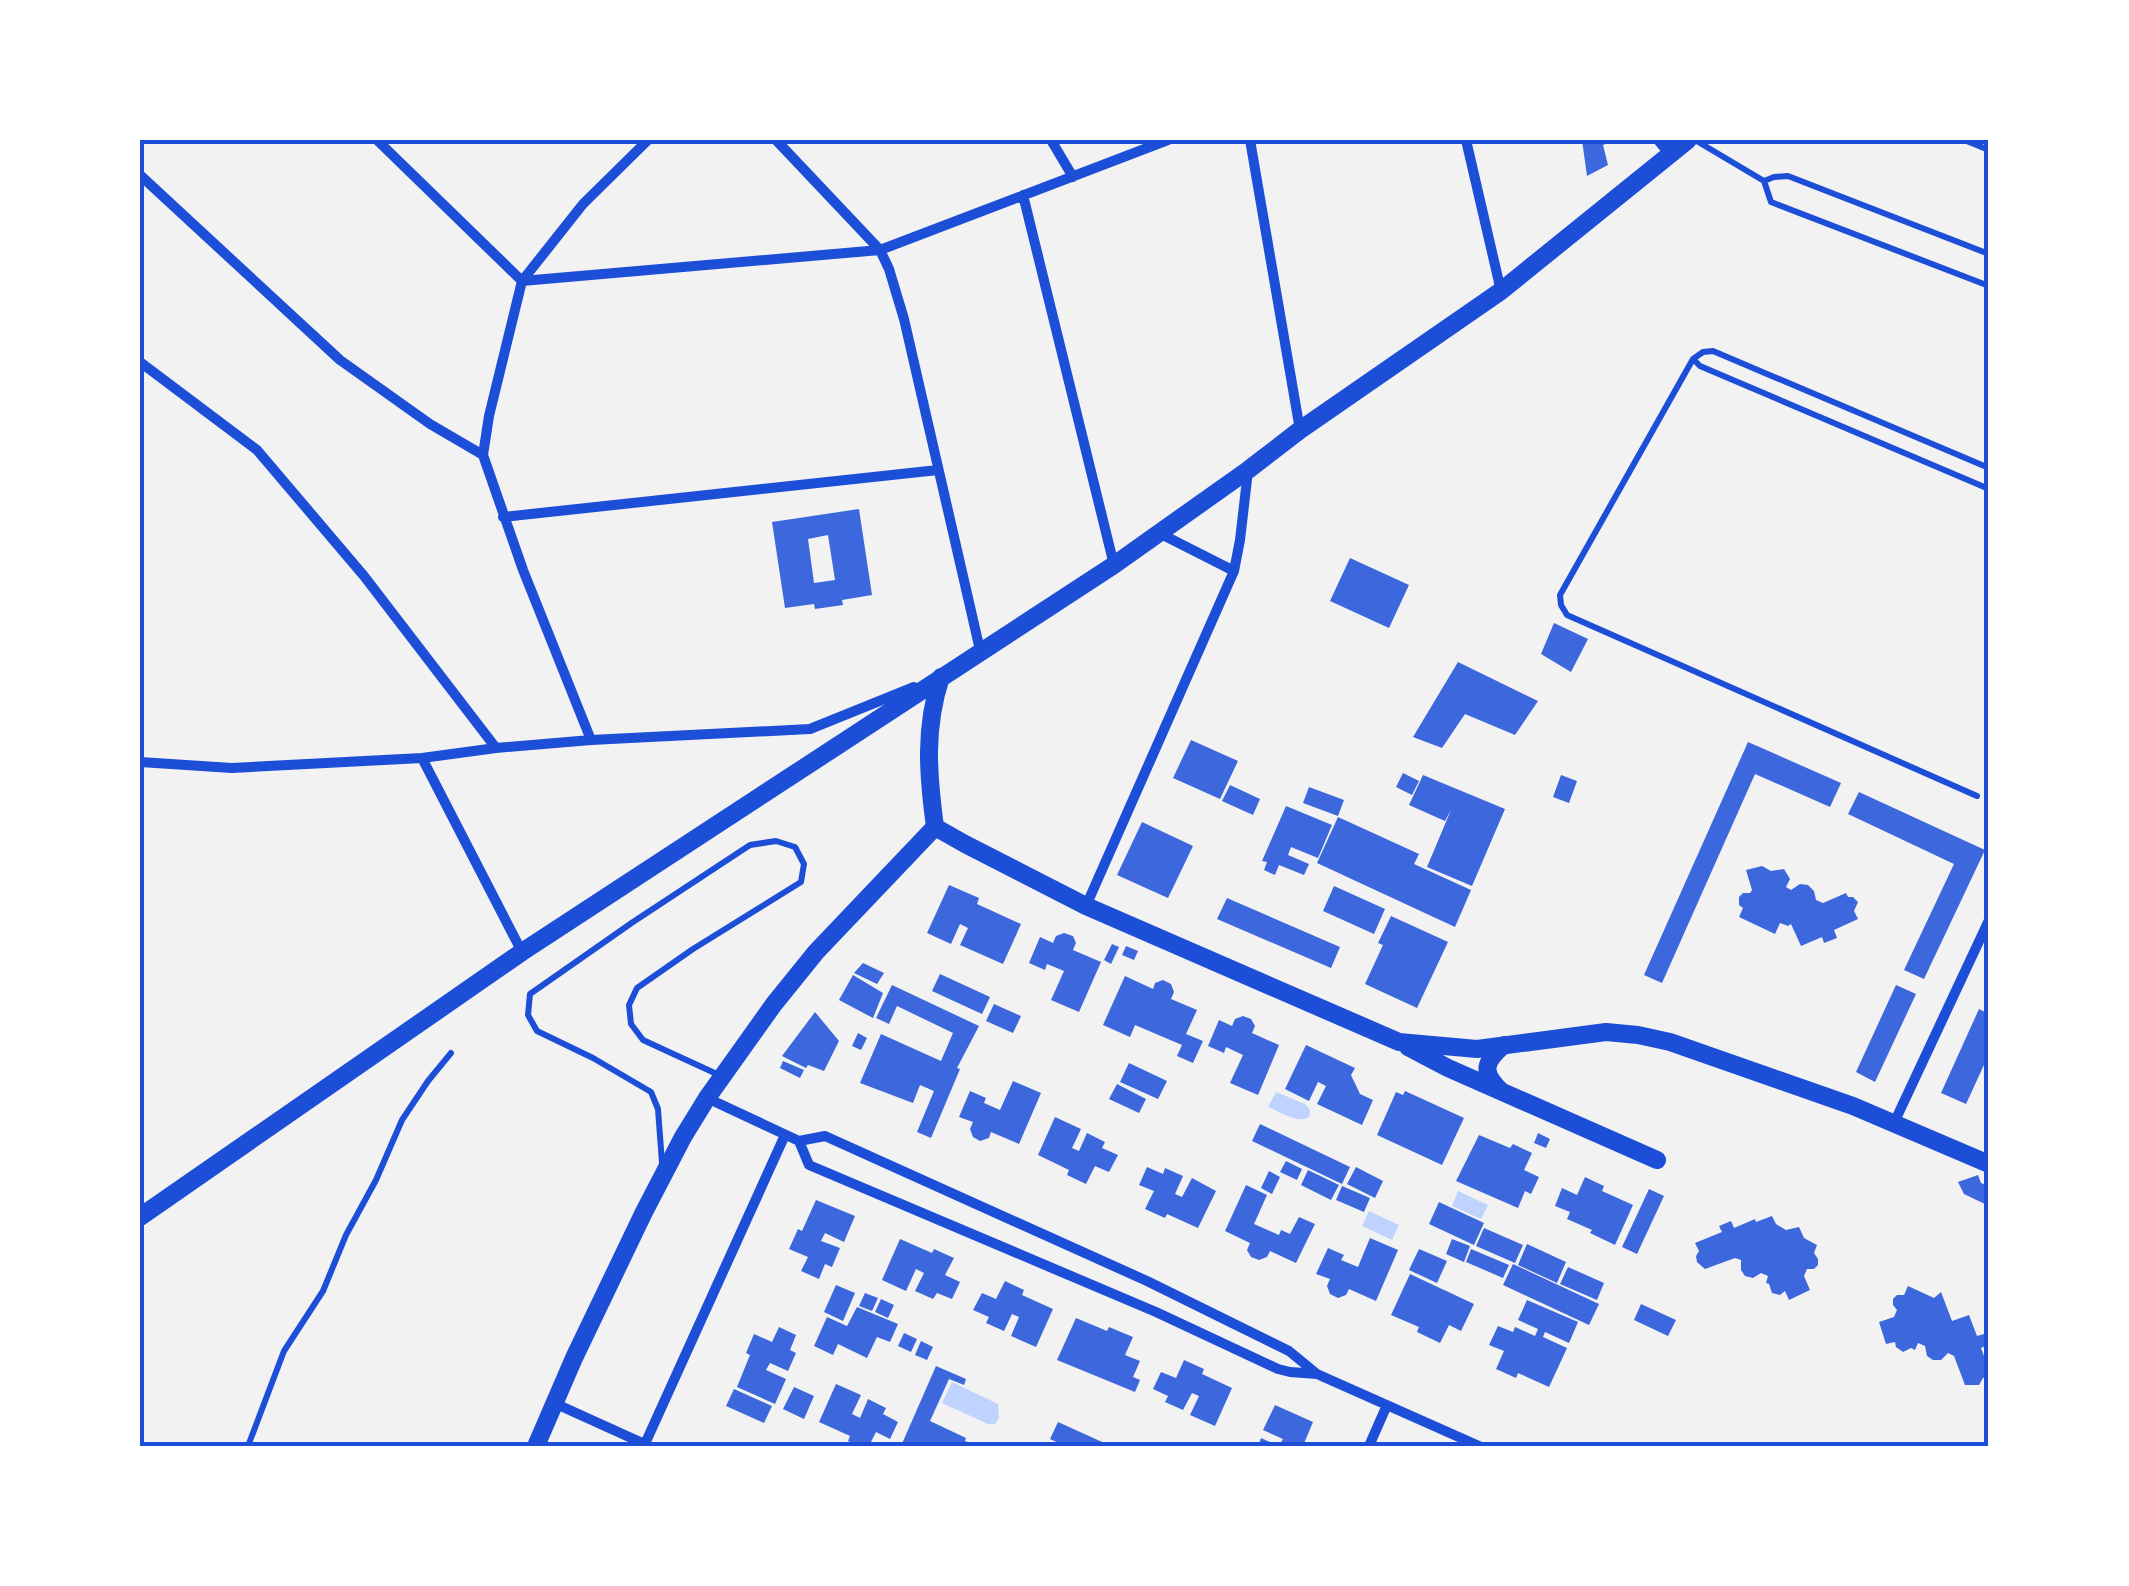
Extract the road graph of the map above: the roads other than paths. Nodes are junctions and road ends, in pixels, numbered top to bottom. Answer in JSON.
{"nodes":[{"id":1,"x":376,"y":140,"type":"edge"},
{"id":2,"x":648,"y":140,"type":"edge"},
{"id":3,"x":776,"y":140,"type":"edge"},
{"id":4,"x":1051,"y":140,"type":"edge"},
{"id":5,"x":1168,"y":140,"type":"edge"},
{"id":6,"x":1250,"y":140,"type":"edge"},
{"id":7,"x":1466,"y":140,"type":"edge"},
{"id":8,"x":1658,"y":140,"type":"edge"},
{"id":9,"x":1692,"y":140,"type":"edge"},
{"id":10,"x":1964,"y":140,"type":"edge"},
{"id":11,"x":1989,"y":150,"type":"edge"},
{"id":12,"x":1671,"y":156,"type":"junction"},
{"id":13,"x":140,"y":175,"type":"edge"},
{"id":14,"x":1073,"y":176,"type":"junction"},
{"id":15,"x":1764,"y":181,"type":"junction"},
{"id":16,"x":1022,"y":195,"type":"junction"},
{"id":17,"x":880,"y":250,"type":"junction"},
{"id":18,"x":1989,"y":254,"type":"edge"},
{"id":19,"x":522,"y":281,"type":"junction"},
{"id":20,"x":1989,"y":286,"type":"edge"},
{"id":21,"x":1501,"y":291,"type":"junction"},
{"id":22,"x":1693,"y":359,"type":"junction"},
{"id":23,"x":140,"y":362,"type":"edge"},
{"id":24,"x":1300,"y":430,"type":"junction"},
{"id":25,"x":484,"y":455,"type":"junction"},
{"id":26,"x":1989,"y":468,"type":"edge"},
{"id":27,"x":938,"y":470,"type":"junction"},
{"id":28,"x":1248,"y":470,"type":"junction"},
{"id":29,"x":1989,"y":489,"type":"edge"},
{"id":30,"x":503,"y":516,"type":"junction"},
{"id":31,"x":1159,"y":533,"type":"junction"},
{"id":32,"x":1114,"y":565,"type":"junction"},
{"id":33,"x":1234,"y":571,"type":"junction"},
{"id":34,"x":980,"y":650,"type":"junction"},
{"id":35,"x":942,"y":677,"type":"junction"},
{"id":36,"x":591,"y":740,"type":"junction"},
{"id":37,"x":496,"y":748,"type":"junction"},
{"id":38,"x":422,"y":758,"type":"junction"},
{"id":39,"x":140,"y":762,"type":"edge"},
{"id":40,"x":1977,"y":796,"type":"dead end"},
{"id":41,"x":936,"y":827,"type":"junction"},
{"id":42,"x":1086,"y":906,"type":"junction"},
{"id":43,"x":1989,"y":920,"type":"edge"},
{"id":44,"x":522,"y":952,"type":"junction"},
{"id":45,"x":1398,"y":1042,"type":"junction"},
{"id":46,"x":1504,"y":1044,"type":"junction"},
{"id":47,"x":451,"y":1053,"type":"dead end"},
{"id":48,"x":722,"y":1076,"type":"junction"},
{"id":49,"x":1501,"y":1092,"type":"junction"},
{"id":50,"x":707,"y":1098,"type":"junction"},
{"id":51,"x":1894,"y":1122,"type":"junction"},
{"id":52,"x":785,"y":1135,"type":"junction"},
{"id":53,"x":800,"y":1141,"type":"junction"},
{"id":54,"x":1658,"y":1160,"type":"dead end"},
{"id":55,"x":1989,"y":1164,"type":"edge"},
{"id":56,"x":664,"y":1174,"type":"junction"},
{"id":57,"x":144,"y":1207,"type":"edge"},
{"id":58,"x":1317,"y":1374,"type":"junction"},
{"id":59,"x":554,"y":1403,"type":"junction"},
{"id":60,"x":1387,"y":1405,"type":"junction"},
{"id":61,"x":646,"y":1445,"type":"edge"},
{"id":62,"x":1473,"y":1445,"type":"edge"},
{"id":63,"x":248,"y":1446,"type":"edge"},
{"id":64,"x":536,"y":1446,"type":"edge"},
{"id":65,"x":1369,"y":1446,"type":"edge"}],
"edges":[{"from":1,"to":19,"type":"street"},
{"from":2,"to":19,"type":"street"},
{"from":3,"to":17,"type":"street"},
{"from":4,"to":14,"type":"street"},
{"from":5,"to":14,"type":"street"},
{"from":6,"to":24,"type":"street"},
{"from":7,"to":21,"type":"street"},
{"from":8,"to":12,"type":"street"},
{"from":9,"to":12,"type":"street"},
{"from":9,"to":15,"type":"lane"},
{"from":10,"to":11,"type":"lane"},
{"from":12,"to":21,"type":"street"},
{"from":13,"to":25,"type":"street"},
{"from":14,"to":16,"type":"street"},
{"from":15,"to":18,"type":"lane"},
{"from":15,"to":20,"type":"lane"},
{"from":16,"to":17,"type":"street"},
{"from":16,"to":32,"type":"street"},
{"from":17,"to":19,"type":"street"},
{"from":17,"to":27,"type":"street"},
{"from":19,"to":25,"type":"street"},
{"from":21,"to":24,"type":"street"},
{"from":22,"to":26,"type":"lane"},
{"from":22,"to":29,"type":"lane"},
{"from":22,"to":40,"type":"lane"},
{"from":23,"to":37,"type":"street"},
{"from":24,"to":28,"type":"street"},
{"from":25,"to":30,"type":"street"},
{"from":27,"to":30,"type":"street"},
{"from":27,"to":34,"type":"street"},
{"from":28,"to":31,"type":"street"},
{"from":28,"to":33,"type":"street"},
{"from":30,"to":36,"type":"street"},
{"from":31,"to":32,"type":"street"},
{"from":31,"to":33,"type":"street"},
{"from":32,"to":34,"type":"street"},
{"from":33,"to":42,"type":"street"},
{"from":34,"to":35,"type":"street"},
{"from":35,"to":36,"type":"street"},
{"from":35,"to":41,"type":"street"},
{"from":35,"to":44,"type":"street"},
{"from":36,"to":37,"type":"street"},
{"from":37,"to":38,"type":"street"},
{"from":38,"to":39,"type":"street"},
{"from":38,"to":44,"type":"street"},
{"from":41,"to":42,"type":"street"},
{"from":41,"to":48,"type":"street"},
{"from":42,"to":45,"type":"street"},
{"from":43,"to":51,"type":"street"},
{"from":44,"to":57,"type":"street"},
{"from":45,"to":46,"type":"street"},
{"from":45,"to":49,"type":"street"},
{"from":46,"to":49,"type":"street"},
{"from":46,"to":51,"type":"street"},
{"from":47,"to":63,"type":"lane"},
{"from":48,"to":50,"type":"street"},
{"from":48,"to":56,"type":"lane"},
{"from":49,"to":54,"type":"street"},
{"from":50,"to":52,"type":"street"},
{"from":50,"to":56,"type":"street"},
{"from":51,"to":55,"type":"street"},
{"from":52,"to":53,"type":"street"},
{"from":52,"to":61,"type":"street"},
{"from":53,"to":58,"type":"street"},
{"from":53,"to":58,"type":"street"},
{"from":56,"to":59,"type":"street"},
{"from":58,"to":60,"type":"street"},
{"from":59,"to":61,"type":"street"},
{"from":59,"to":64,"type":"street"},
{"from":60,"to":62,"type":"street"},
{"from":60,"to":65,"type":"street"}]}
